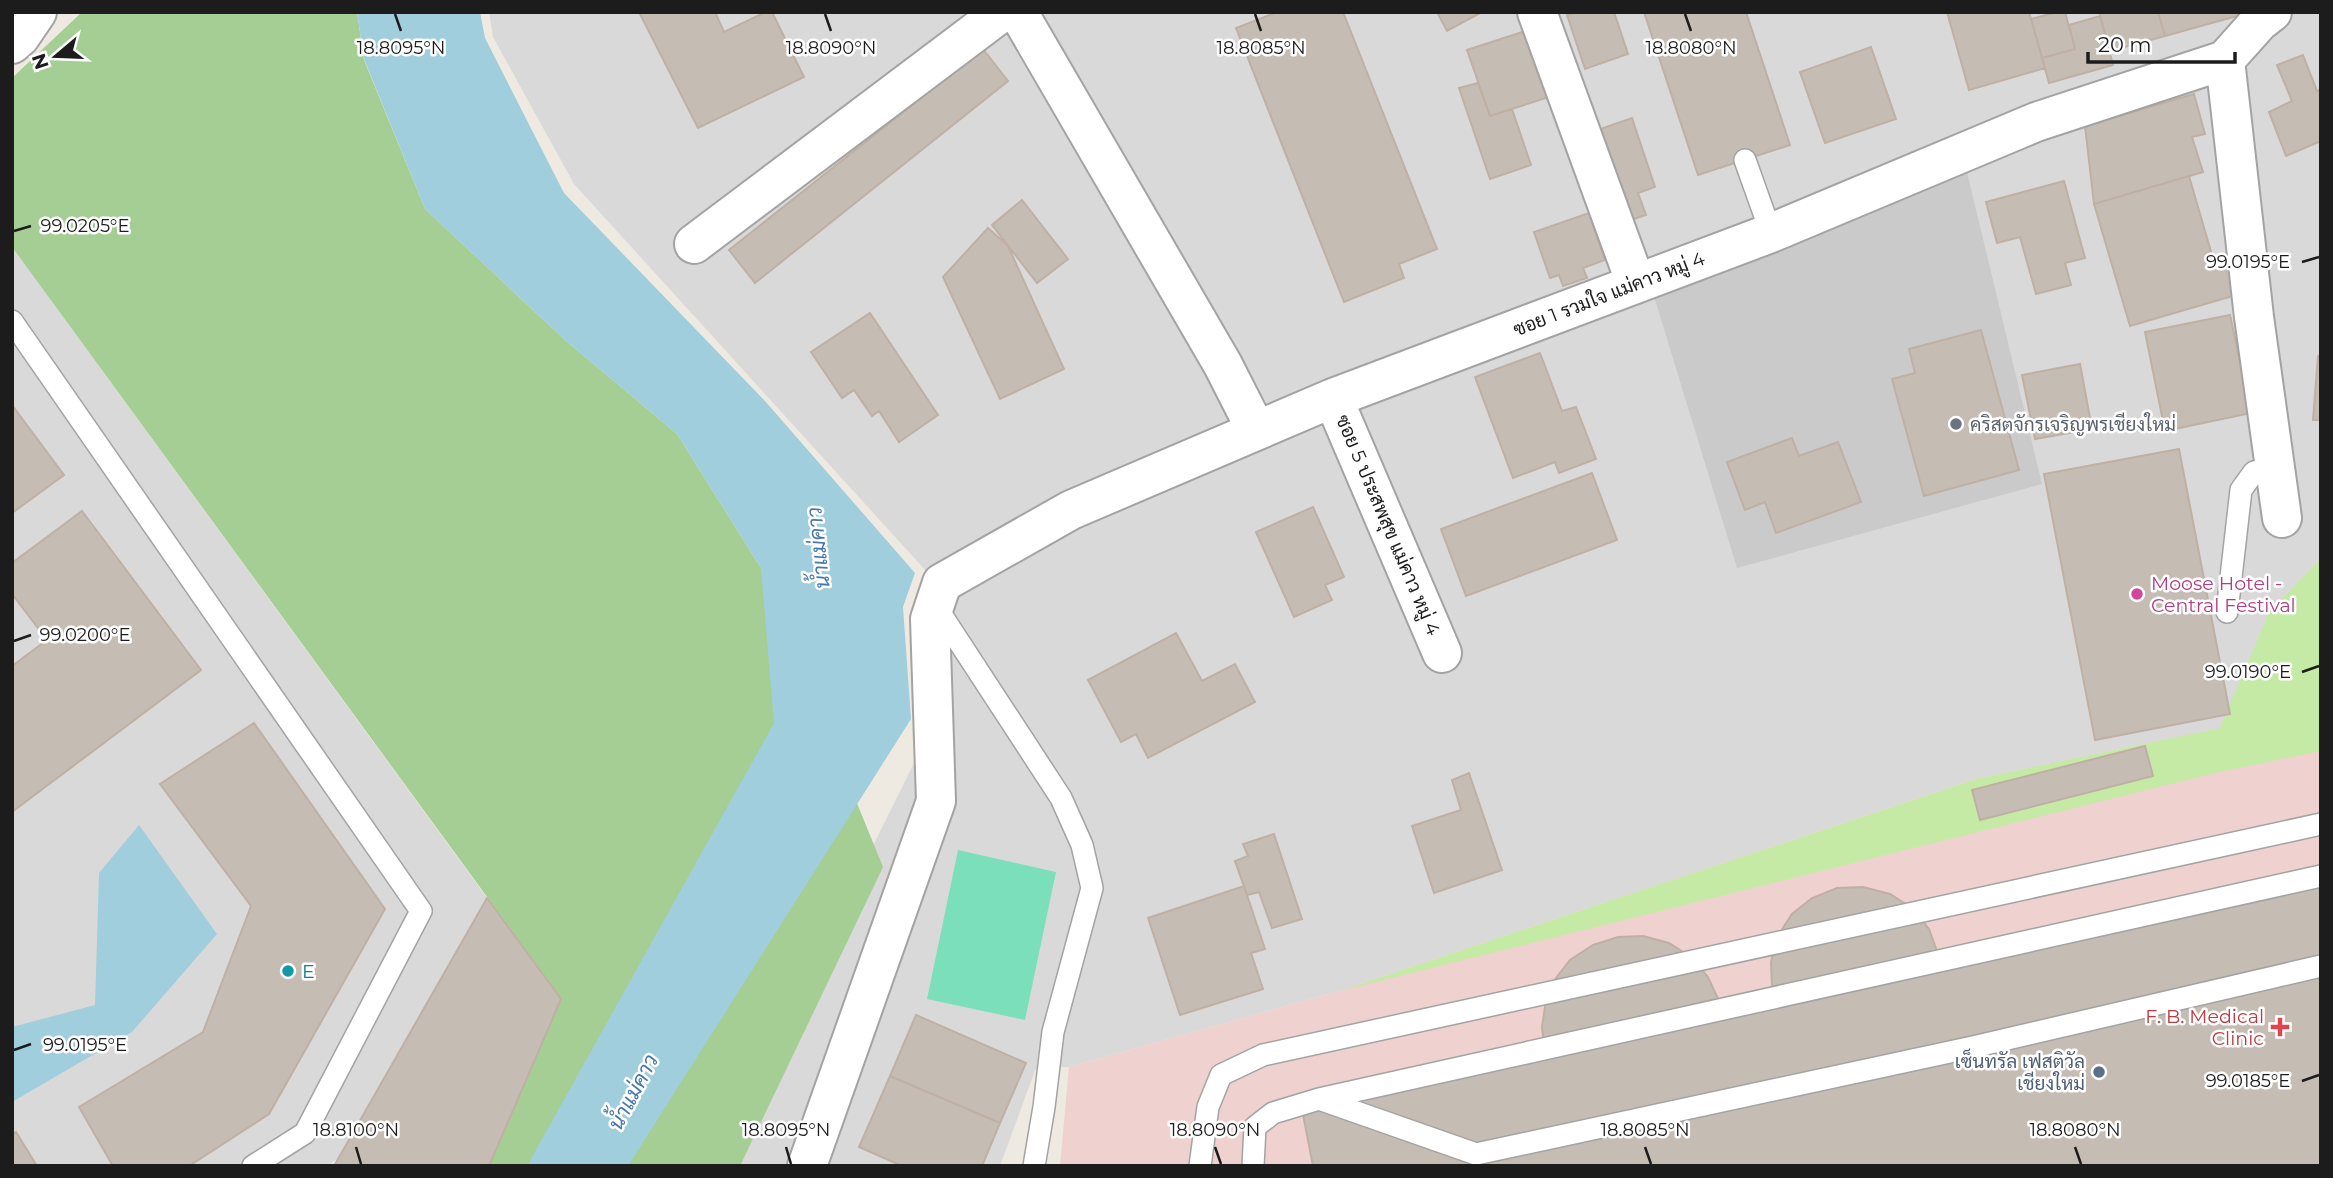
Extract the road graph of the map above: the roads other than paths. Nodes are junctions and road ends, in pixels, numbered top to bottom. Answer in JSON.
{"nodes":[{"id":1,"x":37,"y":12,"type":"edge"},
{"id":2,"x":1002,"y":12,"type":"edge"},
{"id":3,"x":1018,"y":12,"type":"edge"},
{"id":4,"x":1536,"y":12,"type":"edge"},
{"id":5,"x":2272,"y":12,"type":"edge"},
{"id":6,"x":12,"y":44,"type":"edge"},
{"id":7,"x":2225,"y":60,"type":"junction"},
{"id":8,"x":1745,"y":160,"type":"dead end"},
{"id":9,"x":1771,"y":233,"type":"junction"},
{"id":10,"x":694,"y":244,"type":"dead end"},
{"id":11,"x":1636,"y":284,"type":"junction"},
{"id":12,"x":12,"y":321,"type":"edge"},
{"id":13,"x":1333,"y":398,"type":"junction"},
{"id":14,"x":1256,"y":430,"type":"junction"},
{"id":15,"x":2275,"y":466,"type":"junction"},
{"id":16,"x":2281,"y":518,"type":"dead end"},
{"id":17,"x":938,"y":594,"type":"junction"},
{"id":18,"x":2227,"y":612,"type":"dead end"},
{"id":19,"x":1442,"y":653,"type":"dead end"},
{"id":20,"x":2321,"y":824,"type":"edge"},
{"id":21,"x":2321,"y":876,"type":"edge"},
{"id":22,"x":2321,"y":966,"type":"edge"},
{"id":23,"x":1319,"y":1099,"type":"junction"},
{"id":24,"x":253,"y":1166,"type":"edge"},
{"id":25,"x":807,"y":1166,"type":"edge"},
{"id":26,"x":1034,"y":1166,"type":"edge"},
{"id":27,"x":1200,"y":1166,"type":"edge"},
{"id":28,"x":1253,"y":1166,"type":"edge"}],
"edges":[{"from":1,"to":6,"type":"street"},
{"from":2,"to":10,"type":"street"},
{"from":3,"to":14,"type":"street"},
{"from":4,"to":11,"type":"street"},
{"from":5,"to":7,"type":"street"},
{"from":7,"to":9,"type":"street","name":"ซอย 1 รวมใจ แม่คาว หมู่ 4"},
{"from":7,"to":15,"type":"street"},
{"from":8,"to":9,"type":"lane"},
{"from":9,"to":11,"type":"street","name":"ซอย 1 รวมใจ แม่คาว หมู่ 4"},
{"from":11,"to":13,"type":"street","name":"ซอย 1 รวมใจ แม่คาว หมู่ 4"},
{"from":12,"to":24,"type":"lane"},
{"from":13,"to":14,"type":"street","name":"ซอย 1 รวมใจ แม่คาว หมู่ 4"},
{"from":13,"to":19,"type":"street","name":"ซอย 5 ประสพสุข แม่คาว หมู่ 4"},
{"from":14,"to":17,"type":"street","name":"ซอย 1 รวมใจ แม่คาว หมู่ 4"},
{"from":15,"to":16,"type":"street"},
{"from":15,"to":18,"type":"lane"},
{"from":17,"to":25,"type":"street"},
{"from":17,"to":26,"type":"lane"},
{"from":20,"to":27,"type":"lane"},
{"from":21,"to":23,"type":"lane"},
{"from":22,"to":23,"type":"lane"},
{"from":23,"to":28,"type":"lane"}]}
